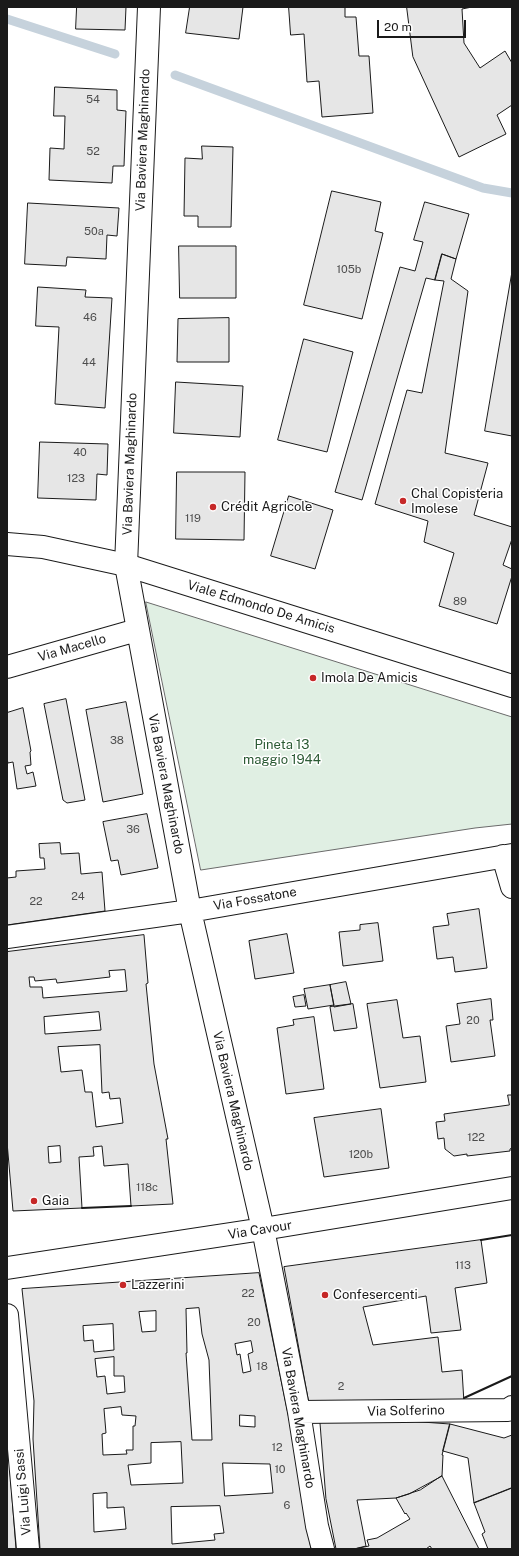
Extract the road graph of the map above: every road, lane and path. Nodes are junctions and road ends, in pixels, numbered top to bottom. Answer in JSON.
{"nodes":[{"id":1,"x":149,"y":7,"type":"edge"},
{"id":2,"x":7,"y":544,"type":"edge"},
{"id":3,"x":126,"y":565,"type":"junction"},
{"id":4,"x":137,"y":630,"type":"junction"},
{"id":5,"x":7,"y":667,"type":"edge"},
{"id":6,"x":512,"y":686,"type":"edge"},
{"id":7,"x":507,"y":855,"type":"edge"},
{"id":8,"x":512,"y":887,"type":"edge"},
{"id":9,"x":190,"y":911,"type":"junction"},
{"id":10,"x":7,"y":937,"type":"edge"},
{"id":11,"x":512,"y":1188,"type":"edge"},
{"id":12,"x":263,"y":1229,"type":"junction"},
{"id":13,"x":7,"y":1268,"type":"edge"},
{"id":14,"x":7,"y":1315,"type":"edge"},
{"id":15,"x":512,"y":1408,"type":"edge"},
{"id":16,"x":299,"y":1412,"type":"junction"},
{"id":17,"x":28,"y":1549,"type":"edge"},
{"id":18,"x":323,"y":1549,"type":"edge"}],
"edges":[{"from":1,"to":3,"type":"street","name":"Via Baviera Maghinardo"},
{"from":2,"to":3,"type":"street","name":"Viale Edmondo De Amicis"},
{"from":3,"to":4,"type":"street","name":"Via Baviera Maghinardo"},
{"from":3,"to":6,"type":"street","name":"Viale Edmondo De Amicis"},
{"from":4,"to":5,"type":"street","name":"Via Macello"},
{"from":4,"to":9,"type":"street","name":"Via Baviera Maghinardo"},
{"from":7,"to":8,"type":"street"},
{"from":7,"to":9,"type":"street","name":"Via Fossatone"},
{"from":9,"to":10,"type":"street","name":"Via Fossatone"},
{"from":9,"to":12,"type":"street","name":"Via Baviera Maghinardo"},
{"from":11,"to":12,"type":"street","name":"Via Cavour"},
{"from":12,"to":13,"type":"street","name":"Via Cavour"},
{"from":12,"to":16,"type":"street","name":"Via Baviera Maghinardo"},
{"from":14,"to":17,"type":"street","name":"Via Luigi Sassi"},
{"from":15,"to":16,"type":"street","name":"Via Solferino"},
{"from":16,"to":18,"type":"street","name":"Via Baviera Maghinardo"}]}
